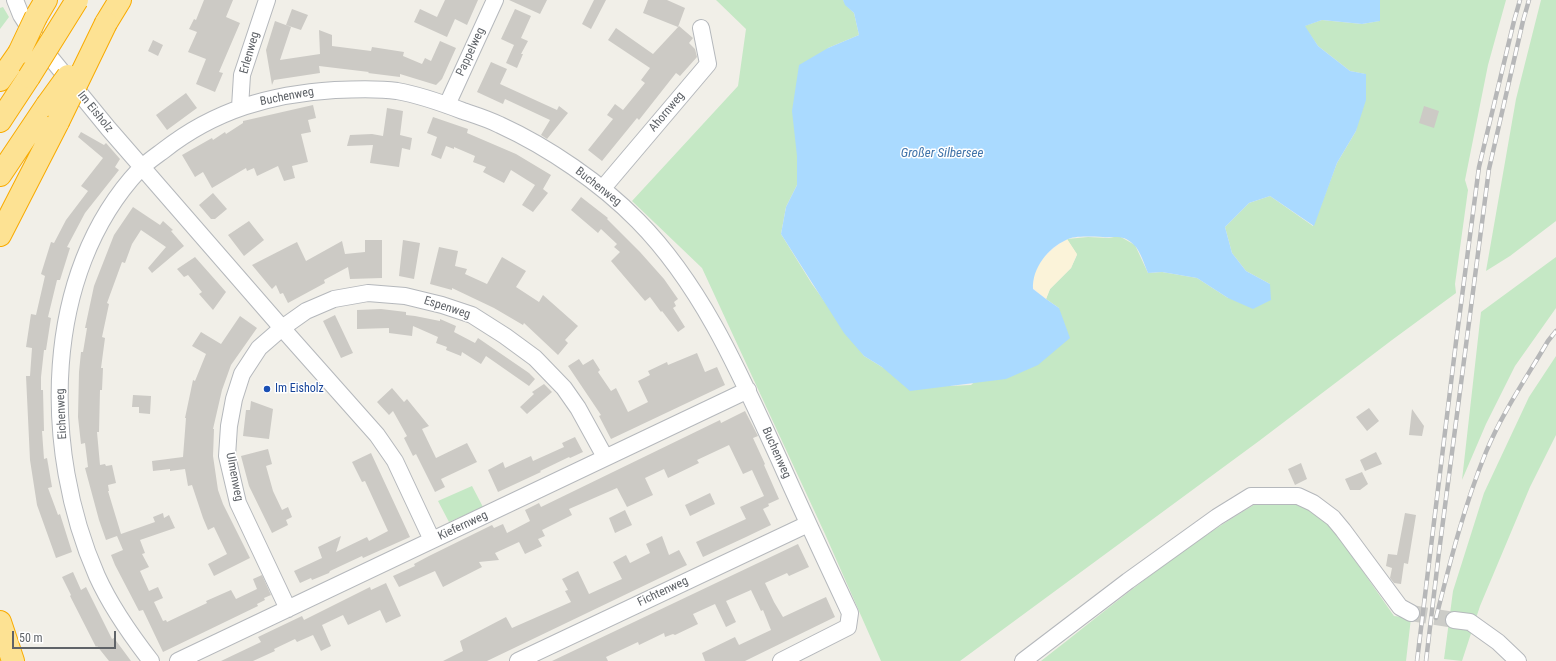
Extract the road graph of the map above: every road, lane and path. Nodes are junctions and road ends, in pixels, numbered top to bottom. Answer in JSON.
{"nodes":[{"id":1,"x":15,"y":0,"type":"edge"},
{"id":2,"x":77,"y":0,"type":"edge"},
{"id":3,"x":120,"y":0,"type":"edge"},
{"id":4,"x":267,"y":0,"type":"edge"},
{"id":5,"x":495,"y":0,"type":"edge"},
{"id":6,"x":41,"y":8,"type":"edge"},
{"id":7,"x":701,"y":28,"type":"dead end"},
{"id":8,"x":10,"y":54,"type":"edge"},
{"id":9,"x":0,"y":80,"type":"edge"},
{"id":10,"x":447,"y":105,"type":"junction"},
{"id":11,"x":240,"y":107,"type":"junction"},
{"id":12,"x":52,"y":114,"type":"junction"},
{"id":13,"x":0,"y":121,"type":"edge"},
{"id":14,"x":142,"y":167,"type":"junction"},
{"id":15,"x":0,"y":175,"type":"edge"},
{"id":16,"x":603,"y":188,"type":"junction"},
{"id":17,"x":0,"y":208,"type":"edge"},
{"id":18,"x":0,"y":235,"type":"edge"},
{"id":19,"x":282,"y":328,"type":"junction"},
{"id":20,"x":748,"y":390,"type":"junction"},
{"id":21,"x":605,"y":457,"type":"junction"},
{"id":22,"x":808,"y":524,"type":"junction"},
{"id":23,"x":432,"y":540,"type":"junction"},
{"id":24,"x":288,"y":609,"type":"junction"},
{"id":25,"x":1411,"y":613,"type":"tunnel mouth"},
{"id":26,"x":1454,"y":620,"type":"tunnel mouth"},
{"id":27,"x":0,"y":622,"type":"edge"},
{"id":28,"x":13,"y":661,"type":"edge"},
{"id":29,"x":150,"y":661,"type":"edge"},
{"id":30,"x":178,"y":661,"type":"edge"},
{"id":31,"x":518,"y":661,"type":"edge"},
{"id":32,"x":781,"y":661,"type":"edge"},
{"id":33,"x":1023,"y":661,"type":"edge"},
{"id":34,"x":1518,"y":661,"type":"edge"}],
"edges":[{"from":1,"to":14,"type":"street","name":"Im Eisholz"},
{"from":2,"to":13,"type":"highway","bridge":true},
{"from":3,"to":12,"type":"highway","bridge":true},
{"from":4,"to":11,"type":"street","name":"Erlenweg"},
{"from":5,"to":10,"type":"street","name":"Pappelweg"},
{"from":6,"to":8,"type":"highway","bridge":true},
{"from":7,"to":16,"type":"street","name":"Ahornweg"},
{"from":8,"to":9,"type":"highway"},
{"from":10,"to":11,"type":"street","name":"Buchenweg"},
{"from":10,"to":16,"type":"street","name":"Buchenweg"},
{"from":11,"to":14,"type":"street","name":"Buchenweg"},
{"from":12,"to":15,"type":"highway"},
{"from":12,"to":17,"type":"highway"},
{"from":12,"to":18,"type":"highway"},
{"from":14,"to":19,"type":"street","name":"Im Eisholz"},
{"from":14,"to":29,"type":"street","name":"Eichenweg"},
{"from":16,"to":20,"type":"street","name":"Buchenweg"},
{"from":19,"to":21,"type":"street","name":"Espenweg"},
{"from":19,"to":23,"type":"street","name":"Im Eisholz"},
{"from":19,"to":24,"type":"street","name":"Ulmenweg"},
{"from":20,"to":21,"type":"street","name":"Kiefernweg"},
{"from":20,"to":22,"type":"street","name":"Buchenweg"},
{"from":21,"to":23,"type":"street","name":"Kiefernweg"},
{"from":22,"to":31,"type":"street","name":"Fichtenweg"},
{"from":22,"to":32,"type":"street","name":"Buchenweg"},
{"from":23,"to":24,"type":"street","name":"Kiefernweg"},
{"from":24,"to":30,"type":"street","name":"Kiefernweg"},
{"from":25,"to":33,"type":"street"},
{"from":26,"to":34,"type":"street"},
{"from":27,"to":28,"type":"highway"}]}
